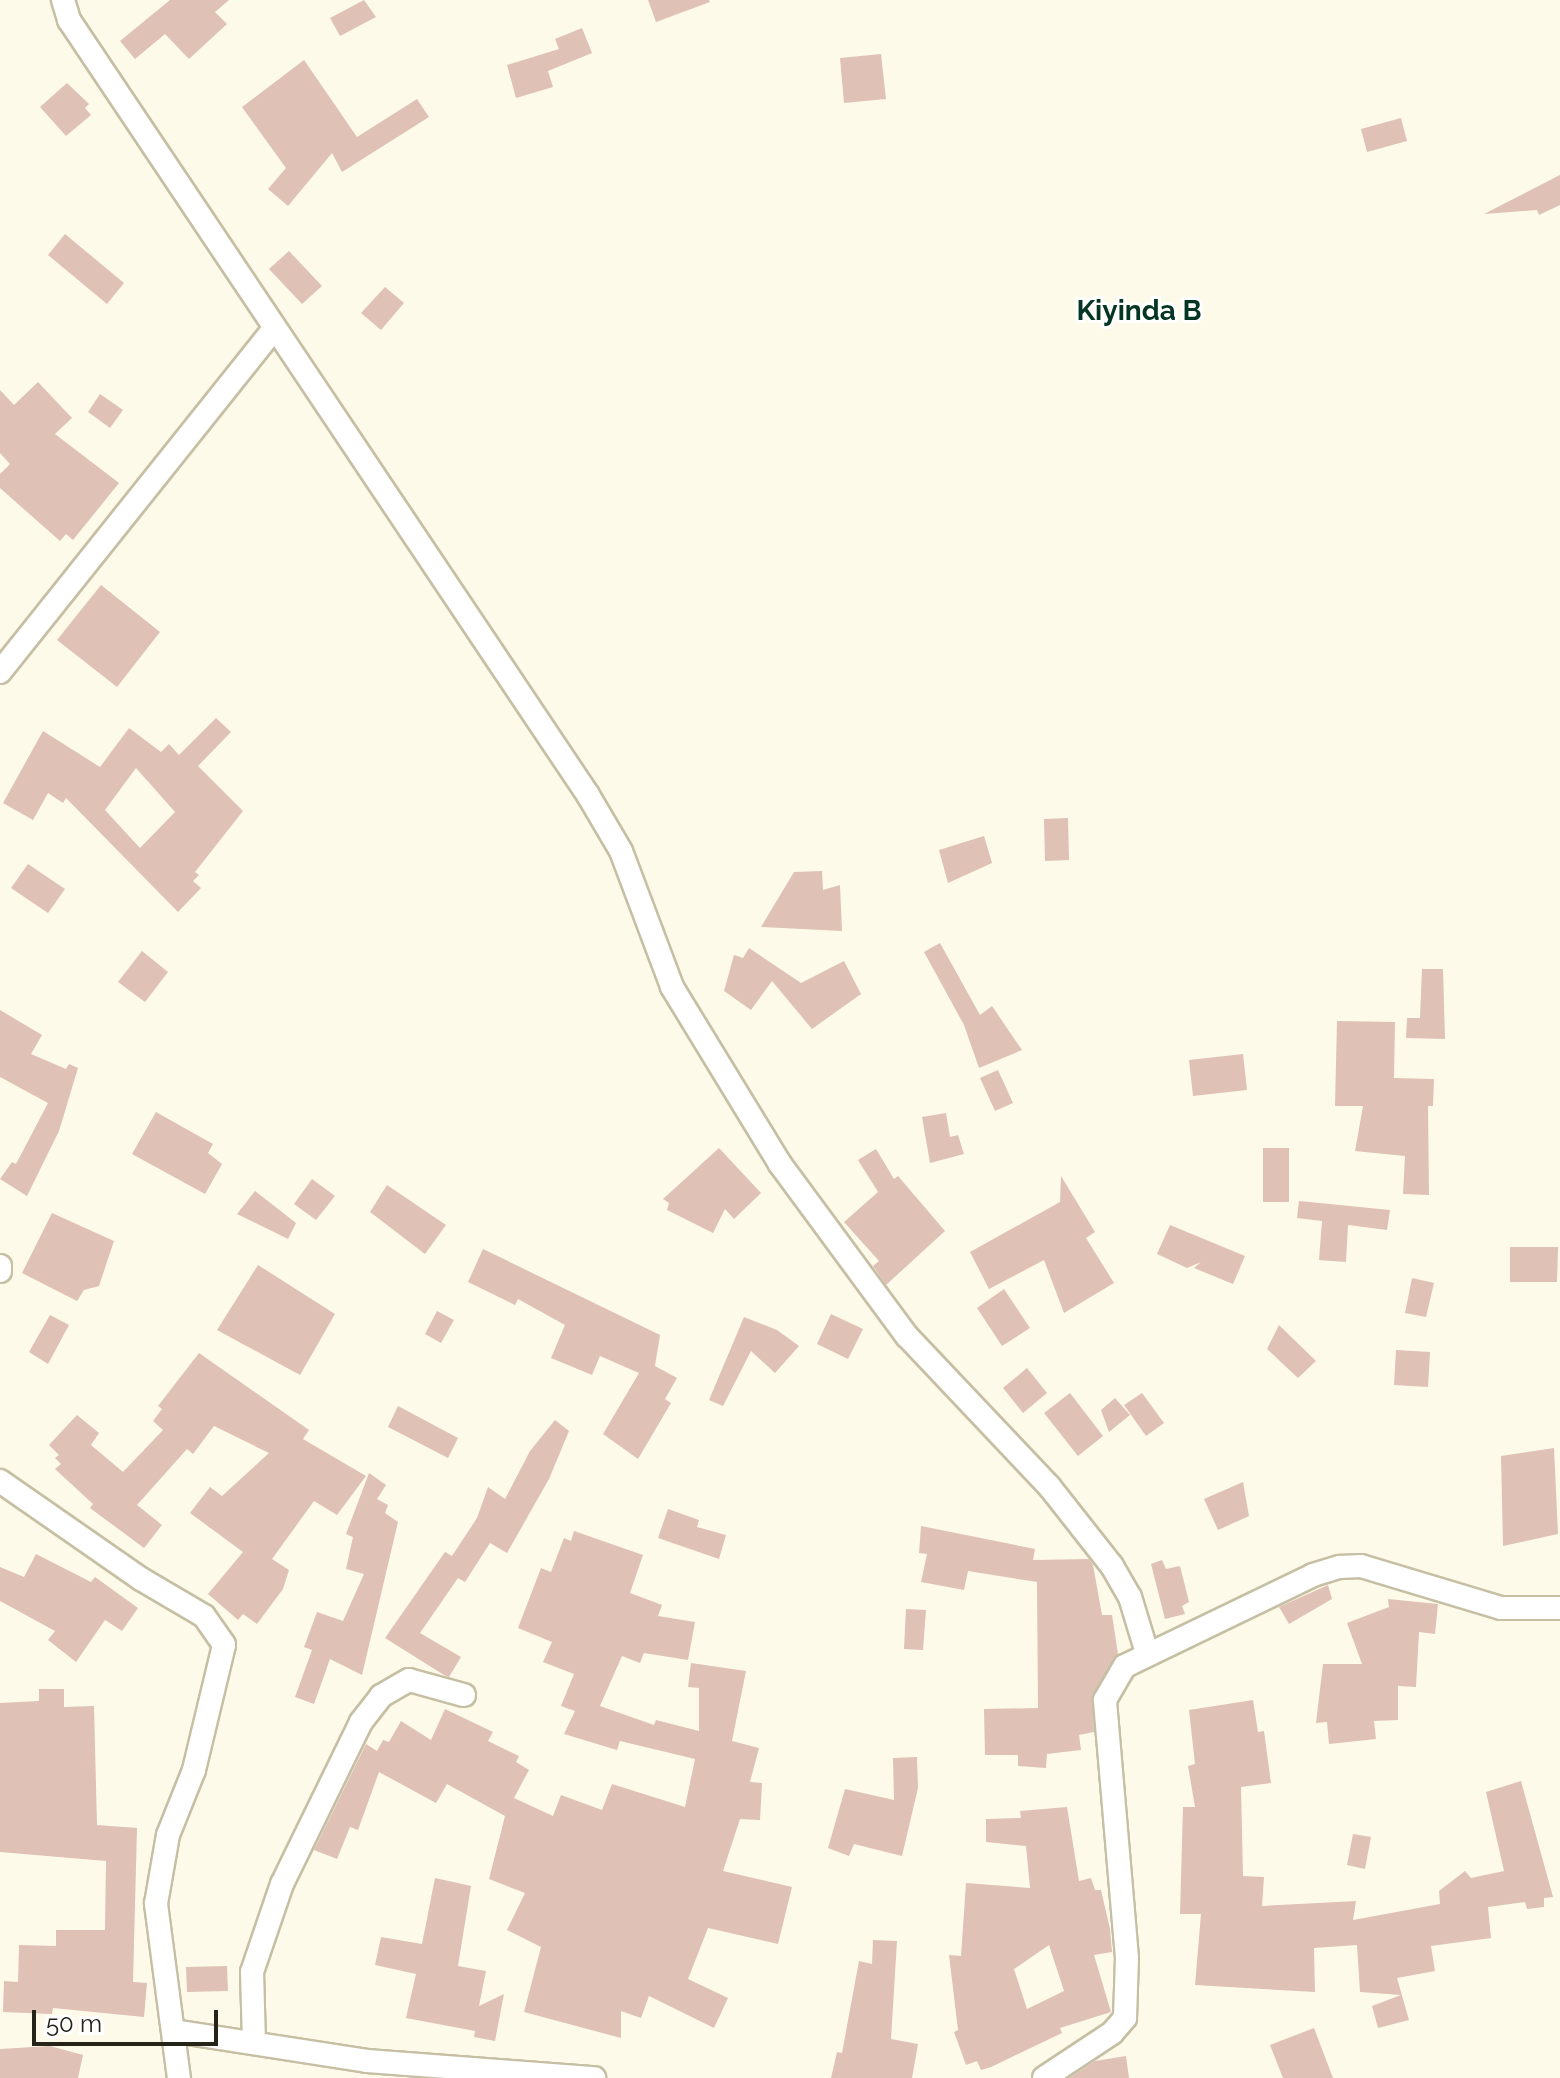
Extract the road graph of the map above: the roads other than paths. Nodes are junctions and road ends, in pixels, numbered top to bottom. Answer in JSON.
{"nodes":[{"id":1,"x":63,"y":0,"type":"edge"},
{"id":2,"x":275,"y":328,"type":"junction"},
{"id":3,"x":0,"y":672,"type":"edge"},
{"id":4,"x":0,"y":1481,"type":"edge"},
{"id":5,"x":1560,"y":1608,"type":"edge"},
{"id":6,"x":1147,"y":1653,"type":"junction"},
{"id":7,"x":464,"y":1695,"type":"dead end"},
{"id":8,"x":174,"y":2031,"type":"junction"},
{"id":9,"x":254,"y":2043,"type":"junction"},
{"id":10,"x":507,"y":2074,"type":"edge"},
{"id":11,"x":179,"y":2078,"type":"edge"},
{"id":12,"x":594,"y":2078,"type":"edge"},
{"id":13,"x":1044,"y":2078,"type":"edge"}],
"edges":[{"from":1,"to":2,"type":"street"},
{"from":2,"to":3,"type":"street"},
{"from":2,"to":6,"type":"street"},
{"from":4,"to":8,"type":"street"},
{"from":5,"to":6,"type":"street"},
{"from":6,"to":13,"type":"street"},
{"from":7,"to":9,"type":"street"},
{"from":8,"to":9,"type":"street"},
{"from":8,"to":11,"type":"street"},
{"from":9,"to":10,"type":"street"},
{"from":10,"to":12,"type":"street"}]}
